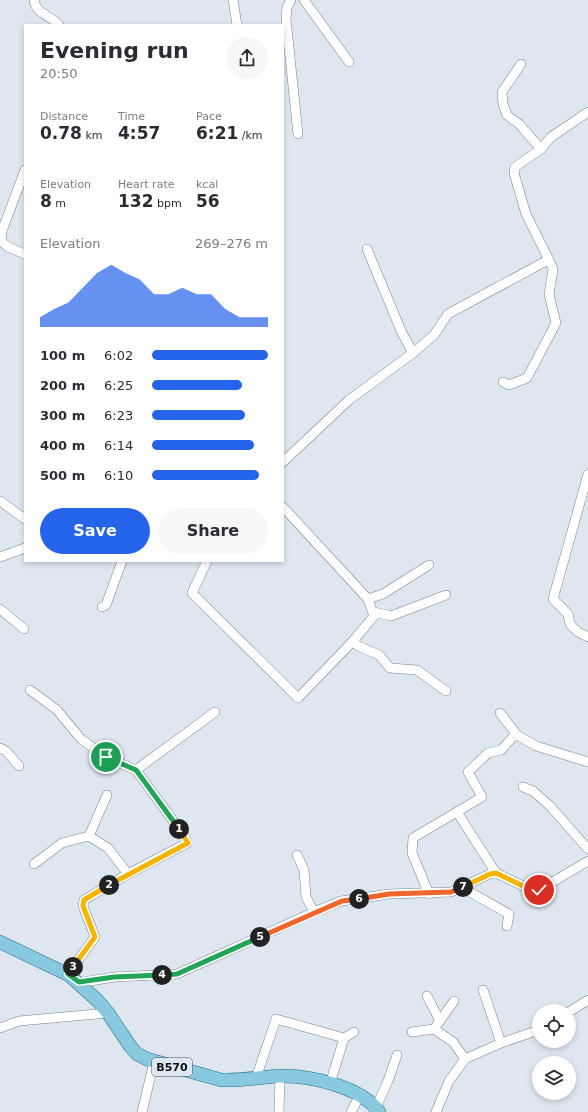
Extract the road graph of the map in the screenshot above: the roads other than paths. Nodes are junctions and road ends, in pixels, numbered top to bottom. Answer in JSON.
{"nodes":[{"id":1,"x":34,"y":0,"type":"edge"},
{"id":2,"x":233,"y":0,"type":"edge"},
{"id":3,"x":291,"y":0,"type":"edge"},
{"id":4,"x":304,"y":0,"type":"edge"},
{"id":5,"x":58,"y":24,"type":"edge"},
{"id":6,"x":236,"y":24,"type":"edge"},
{"id":7,"x":349,"y":62,"type":"dead end"},
{"id":8,"x":521,"y":64,"type":"dead end"},
{"id":9,"x":287,"y":75,"type":"edge"},
{"id":10,"x":588,"y":112,"type":"edge"},
{"id":11,"x":298,"y":134,"type":"dead end"},
{"id":12,"x":541,"y":149,"type":"junction"},
{"id":13,"x":24,"y":173,"type":"edge"},
{"id":14,"x":367,"y":249,"type":"dead end"},
{"id":15,"x":24,"y":254,"type":"edge"},
{"id":16,"x":548,"y":258,"type":"junction"},
{"id":17,"x":413,"y":353,"type":"junction"},
{"id":18,"x":503,"y":382,"type":"dead end"},
{"id":19,"x":284,"y":461,"type":"edge"},
{"id":20,"x":588,"y":474,"type":"edge"},
{"id":21,"x":0,"y":501,"type":"edge"},
{"id":22,"x":284,"y":508,"type":"edge"},
{"id":23,"x":24,"y":518,"type":"edge"},
{"id":24,"x":24,"y":548,"type":"edge"},
{"id":25,"x":0,"y":557,"type":"edge"},
{"id":26,"x":122,"y":562,"type":"edge"},
{"id":27,"x":207,"y":562,"type":"edge"},
{"id":28,"x":429,"y":565,"type":"dead end"},
{"id":29,"x":446,"y":595,"type":"dead end"},
{"id":30,"x":368,"y":599,"type":"junction"},
{"id":31,"x":102,"y":607,"type":"dead end"},
{"id":32,"x":0,"y":609,"type":"edge"},
{"id":33,"x":374,"y":612,"type":"junction"},
{"id":34,"x":24,"y":629,"type":"dead end"},
{"id":35,"x":588,"y":637,"type":"edge"},
{"id":36,"x":353,"y":641,"type":"junction"},
{"id":37,"x":30,"y":690,"type":"dead end"},
{"id":38,"x":446,"y":691,"type":"dead end"},
{"id":39,"x":214,"y":712,"type":"dead end"},
{"id":40,"x":500,"y":713,"type":"dead end"},
{"id":41,"x":518,"y":735,"type":"junction"},
{"id":42,"x":0,"y":748,"type":"edge"},
{"id":43,"x":588,"y":762,"type":"edge"},
{"id":44,"x":19,"y":766,"type":"dead end"},
{"id":45,"x":136,"y":770,"type":"junction"},
{"id":46,"x":523,"y":788,"type":"dead end"},
{"id":47,"x":107,"y":795,"type":"dead end"},
{"id":48,"x":456,"y":812,"type":"junction"},
{"id":49,"x":89,"y":836,"type":"junction"},
{"id":50,"x":588,"y":849,"type":"edge"},
{"id":51,"x":297,"y":855,"type":"dead end"},
{"id":52,"x":588,"y":861,"type":"edge"},
{"id":53,"x":34,"y":864,"type":"dead end"},
{"id":54,"x":496,"y":873,"type":"junction"},
{"id":55,"x":128,"y":874,"type":"junction"},
{"id":56,"x":461,"y":887,"type":"junction"},
{"id":57,"x":429,"y":894,"type":"junction"},
{"id":58,"x":314,"y":912,"type":"junction"},
{"id":59,"x":507,"y":926,"type":"dead end"},
{"id":60,"x":0,"y":942,"type":"edge"},
{"id":61,"x":68,"y":974,"type":"junction"},
{"id":62,"x":79,"y":982,"type":"junction"},
{"id":63,"x":483,"y":990,"type":"dead end"},
{"id":64,"x":427,"y":996,"type":"dead end"},
{"id":65,"x":588,"y":1000,"type":"edge"},
{"id":66,"x":454,"y":1001,"type":"dead end"},
{"id":67,"x":576,"y":1008,"type":"edge"},
{"id":68,"x":108,"y":1013,"type":"junction"},
{"id":69,"x":440,"y":1021,"type":"junction"},
{"id":70,"x":0,"y":1028,"type":"edge"},
{"id":71,"x":434,"y":1030,"type":"junction"},
{"id":72,"x":354,"y":1032,"type":"dead end"},
{"id":73,"x":412,"y":1032,"type":"dead end"},
{"id":74,"x":532,"y":1032,"type":"edge"},
{"id":75,"x":344,"y":1038,"type":"junction"},
{"id":76,"x":501,"y":1043,"type":"junction"},
{"id":77,"x":396,"y":1055,"type":"dead end"},
{"id":78,"x":465,"y":1059,"type":"junction"},
{"id":79,"x":154,"y":1062,"type":"junction"},
{"id":80,"x":280,"y":1076,"type":"junction"},
{"id":81,"x":256,"y":1078,"type":"junction"},
{"id":82,"x":330,"y":1084,"type":"junction"},
{"id":83,"x":360,"y":1095,"type":"junction"},
{"id":84,"x":377,"y":1110,"type":"edge"},
{"id":85,"x":142,"y":1112,"type":"edge"},
{"id":86,"x":279,"y":1112,"type":"edge"},
{"id":87,"x":351,"y":1112,"type":"edge"},
{"id":88,"x":436,"y":1112,"type":"edge"}],
"edges":[{"from":1,"to":5,"type":"street"},
{"from":2,"to":6,"type":"street"},
{"from":3,"to":9,"type":"street"},
{"from":4,"to":7,"type":"street"},
{"from":8,"to":12,"type":"street"},
{"from":9,"to":11,"type":"street"},
{"from":10,"to":12,"type":"street"},
{"from":12,"to":16,"type":"street"},
{"from":13,"to":15,"type":"street"},
{"from":14,"to":17,"type":"street"},
{"from":16,"to":17,"type":"street"},
{"from":16,"to":18,"type":"street"},
{"from":17,"to":19,"type":"street"},
{"from":20,"to":35,"type":"street"},
{"from":21,"to":23,"type":"street"},
{"from":22,"to":30,"type":"street"},
{"from":24,"to":25,"type":"street"},
{"from":26,"to":31,"type":"street"},
{"from":27,"to":36,"type":"street"},
{"from":28,"to":30,"type":"street"},
{"from":29,"to":33,"type":"street"},
{"from":30,"to":33,"type":"street"},
{"from":32,"to":34,"type":"street"},
{"from":33,"to":36,"type":"street"},
{"from":36,"to":38,"type":"street"},
{"from":37,"to":45,"type":"street"},
{"from":39,"to":45,"type":"street"},
{"from":40,"to":41,"type":"street"},
{"from":41,"to":43,"type":"street"},
{"from":41,"to":48,"type":"street"},
{"from":42,"to":44,"type":"street"},
{"from":45,"to":55,"type":"street"},
{"from":46,"to":50,"type":"street"},
{"from":47,"to":49,"type":"street"},
{"from":48,"to":54,"type":"street"},
{"from":48,"to":57,"type":"street"},
{"from":49,"to":53,"type":"street"},
{"from":49,"to":55,"type":"street"},
{"from":51,"to":58,"type":"street"},
{"from":52,"to":54,"type":"street"},
{"from":54,"to":56,"type":"street"},
{"from":55,"to":61,"type":"street"},
{"from":56,"to":57,"type":"street"},
{"from":56,"to":59,"type":"street"},
{"from":57,"to":58,"type":"street"},
{"from":58,"to":62,"type":"street"},
{"from":60,"to":61,"type":"main road","number":"B570"},
{"from":61,"to":62,"type":"main road","number":"B570"},
{"from":62,"to":68,"type":"main road","number":"B570"},
{"from":63,"to":76,"type":"street"},
{"from":64,"to":69,"type":"street"},
{"from":65,"to":67,"type":"street"},
{"from":66,"to":69,"type":"street"},
{"from":68,"to":70,"type":"street"},
{"from":68,"to":79,"type":"main road","number":"B570"},
{"from":69,"to":71,"type":"street"},
{"from":71,"to":73,"type":"street"},
{"from":71,"to":78,"type":"street"},
{"from":72,"to":75,"type":"street"},
{"from":74,"to":76,"type":"street"},
{"from":75,"to":81,"type":"street"},
{"from":75,"to":82,"type":"street"},
{"from":76,"to":78,"type":"street"},
{"from":77,"to":84,"type":"street"},
{"from":78,"to":88,"type":"street"},
{"from":79,"to":81,"type":"main road","number":"B570"},
{"from":79,"to":85,"type":"street"},
{"from":80,"to":81,"type":"main road","number":"B570"},
{"from":80,"to":82,"type":"main road","number":"B570"},
{"from":80,"to":86,"type":"street"},
{"from":82,"to":83,"type":"main road","number":"B570"},
{"from":83,"to":84,"type":"main road","number":"B570"},
{"from":83,"to":87,"type":"street"}]}
